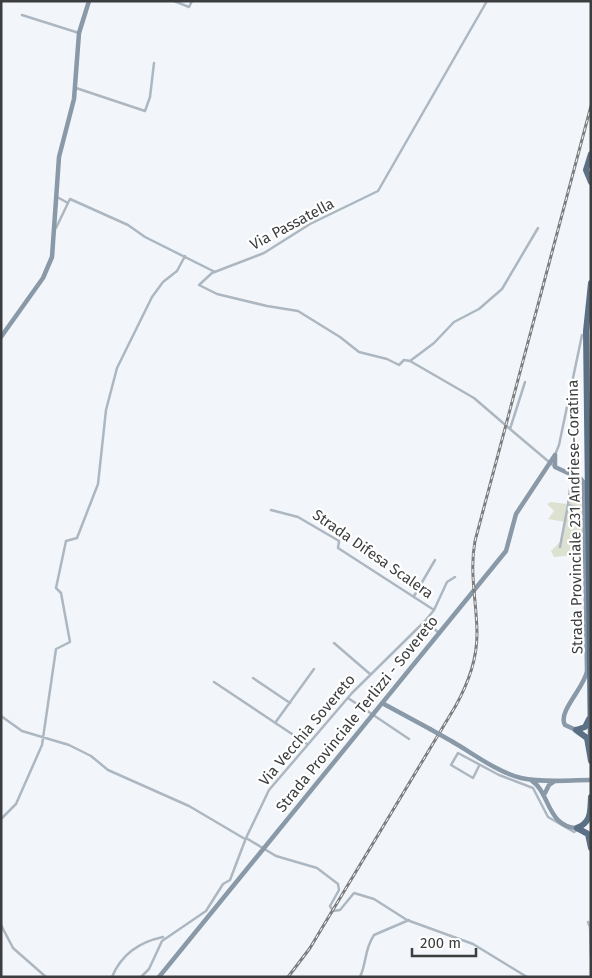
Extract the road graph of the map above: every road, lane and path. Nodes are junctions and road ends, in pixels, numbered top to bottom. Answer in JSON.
{"nodes":[{"id":1,"x":89,"y":1,"type":"edge"},
{"id":2,"x":174,"y":1,"type":"edge"},
{"id":3,"x":192,"y":1,"type":"edge"},
{"id":4,"x":487,"y":1,"type":"edge"},
{"id":5,"x":22,"y":15,"type":"dead end"},
{"id":6,"x":79,"y":33,"type":"junction"},
{"id":7,"x":154,"y":63,"type":"dead end"},
{"id":8,"x":76,"y":88,"type":"junction"},
{"id":9,"x":591,"y":154,"type":"edge"},
{"id":10,"x":591,"y":182,"type":"edge"},
{"id":11,"x":57,"y":197,"type":"junction"},
{"id":12,"x":68,"y":203,"type":"junction"},
{"id":13,"x":56,"y":228,"type":"junction"},
{"id":14,"x":538,"y":228,"type":"dead end"},
{"id":15,"x":185,"y":256,"type":"junction"},
{"id":16,"x":215,"y":272,"type":"junction"},
{"id":17,"x":591,"y":283,"type":"edge"},
{"id":18,"x":591,"y":301,"type":"edge"},
{"id":19,"x":582,"y":335,"type":"dead end"},
{"id":20,"x":1,"y":337,"type":"edge"},
{"id":21,"x":410,"y":361,"type":"junction"},
{"id":22,"x":525,"y":382,"type":"dead end"},
{"id":23,"x":510,"y":429,"type":"junction"},
{"id":24,"x":555,"y":455,"type":"junction"},
{"id":25,"x":550,"y":463,"type":"junction"},
{"id":26,"x":555,"y":467,"type":"junction"},
{"id":27,"x":570,"y":489,"type":"dead end"},
{"id":28,"x":568,"y":505,"type":"junction"},
{"id":29,"x":585,"y":509,"type":"junction"},
{"id":30,"x":271,"y":510,"type":"dead end"},
{"id":31,"x":591,"y":541,"type":"edge"},
{"id":32,"x":560,"y":547,"type":"dead end"},
{"id":33,"x":435,"y":560,"type":"dead end"},
{"id":34,"x":455,"y":577,"type":"dead end"},
{"id":35,"x":414,"y":596,"type":"junction"},
{"id":36,"x":434,"y":610,"type":"junction"},
{"id":37,"x":425,"y":621,"type":"junction"},
{"id":38,"x":439,"y":633,"type":"junction"},
{"id":39,"x":334,"y":643,"type":"dead end"},
{"id":40,"x":314,"y":669,"type":"dead end"},
{"id":41,"x":370,"y":674,"type":"junction"},
{"id":42,"x":253,"y":678,"type":"dead end"},
{"id":43,"x":214,"y":682,"type":"dead end"},
{"id":44,"x":590,"y":691,"type":"edge"},
{"id":45,"x":348,"y":698,"type":"junction"},
{"id":46,"x":383,"y":701,"type":"junction"},
{"id":47,"x":290,"y":703,"type":"junction"},
{"id":48,"x":373,"y":715,"type":"junction"},
{"id":49,"x":1,"y":716,"type":"edge"},
{"id":50,"x":275,"y":723,"type":"junction"},
{"id":51,"x":576,"y":730,"type":"junction"},
{"id":52,"x":43,"y":736,"type":"junction"},
{"id":53,"x":409,"y":739,"type":"dead end"},
{"id":54,"x":307,"y":744,"type":"junction"},
{"id":55,"x":591,"y":750,"type":"edge"},
{"id":56,"x":591,"y":761,"type":"edge"},
{"id":57,"x":479,"y":766,"type":"dead end"},
{"id":58,"x":529,"y":779,"type":"junction"},
{"id":59,"x":544,"y":780,"type":"junction"},
{"id":60,"x":591,"y":780,"type":"edge"},
{"id":61,"x":556,"y":781,"type":"junction"},
{"id":62,"x":544,"y":794,"type":"junction"},
{"id":63,"x":591,"y":797,"type":"edge"},
{"id":64,"x":1,"y":819,"type":"edge"},
{"id":65,"x":577,"y":828,"type":"junction"},
{"id":66,"x":246,"y":838,"type":"junction"},
{"id":67,"x":264,"y":848,"type":"junction"},
{"id":68,"x":591,"y":848,"type":"edge"},
{"id":69,"x":230,"y":880,"type":"junction"},
{"id":70,"x":233,"y":886,"type":"junction"},
{"id":71,"x":409,"y":920,"type":"junction"},
{"id":72,"x":588,"y":922,"type":"dead end"},
{"id":73,"x":1,"y":925,"type":"edge"},
{"id":74,"x":162,"y":937,"type":"dead end"},
{"id":75,"x":591,"y":957,"type":"edge"},
{"id":76,"x":46,"y":977,"type":"edge"},
{"id":77,"x":112,"y":977,"type":"edge"},
{"id":78,"x":141,"y":977,"type":"edge"},
{"id":79,"x":159,"y":977,"type":"edge"},
{"id":80,"x":360,"y":977,"type":"edge"},
{"id":81,"x":527,"y":977,"type":"edge"}],
"edges":[{"from":1,"to":6,"type":"main road"},
{"from":2,"to":3,"type":"street"},
{"from":4,"to":16,"type":"street","name":"Via Passatella"},
{"from":5,"to":6,"type":"street"},
{"from":6,"to":8,"type":"main road"},
{"from":7,"to":8,"type":"street"},
{"from":8,"to":11,"type":"main road"},
{"from":9,"to":10,"type":"highway"},
{"from":11,"to":12,"type":"street"},
{"from":11,"to":13,"type":"main road"},
{"from":12,"to":13,"type":"street"},
{"from":12,"to":15,"type":"street"},
{"from":13,"to":20,"type":"main road"},
{"from":14,"to":21,"type":"street"},
{"from":15,"to":16,"type":"street"},
{"from":15,"to":52,"type":"street"},
{"from":16,"to":21,"type":"street","name":"Via Passatella"},
{"from":17,"to":44,"type":"highway","name":"Strada Provinciale 231 Andriese-Coratina"},
{"from":18,"to":31,"type":"highway","name":"Strada Provinciale 231 Andriese-Coratina"},
{"from":19,"to":24,"type":"street"},
{"from":21,"to":23,"type":"street","name":"Via Passatella"},
{"from":22,"to":23,"type":"street"},
{"from":23,"to":25,"type":"street","name":"Via Passatella"},
{"from":24,"to":25,"type":"main road","name":"Strada Provinciale Terlizzi - Sovereto"},
{"from":24,"to":26,"type":"main road"},
{"from":25,"to":26,"type":"street","name":"Via Passatella"},
{"from":25,"to":38,"type":"main road","name":"Strada Provinciale Terlizzi - Sovereto"},
{"from":26,"to":29,"type":"main road"},
{"from":27,"to":28,"type":"street"},
{"from":28,"to":29,"type":"street"},
{"from":28,"to":32,"type":"street"},
{"from":29,"to":51,"type":"main road"},
{"from":30,"to":35,"type":"street","name":"Strada Difesa Scalera"},
{"from":33,"to":35,"type":"street"},
{"from":34,"to":36,"type":"street","name":"Via Vecchia Sovereto"},
{"from":35,"to":36,"type":"street","name":"Strada Difesa Scalera"},
{"from":36,"to":37,"type":"street","name":"Via Vecchia Sovereto"},
{"from":37,"to":38,"type":"street"},
{"from":37,"to":41,"type":"street","name":"Via Vecchia Sovereto"},
{"from":38,"to":46,"type":"main road","name":"Strada Provinciale Terlizzi - Sovereto"},
{"from":39,"to":41,"type":"street"},
{"from":40,"to":47,"type":"street"},
{"from":41,"to":45,"type":"street","name":"Via Vecchia Sovereto"},
{"from":42,"to":47,"type":"street"},
{"from":43,"to":50,"type":"street"},
{"from":44,"to":51,"type":"highway"},
{"from":44,"to":55,"type":"highway","name":"Strada Provinciale 231 Andriese-Coratina"},
{"from":45,"to":48,"type":"street"},
{"from":45,"to":54,"type":"street","name":"Via Vecchia Sovereto"},
{"from":46,"to":48,"type":"main road","name":"Strada Provinciale Terlizzi - Sovereto"},
{"from":46,"to":58,"type":"main road","bridge":true},
{"from":47,"to":50,"type":"street"},
{"from":48,"to":53,"type":"street"},
{"from":48,"to":67,"type":"main road","name":"Strada Provinciale Terlizzi - Sovereto"},
{"from":49,"to":52,"type":"street"},
{"from":50,"to":54,"type":"street"},
{"from":51,"to":56,"type":"highway"},
{"from":52,"to":64,"type":"street"},
{"from":52,"to":66,"type":"street"},
{"from":54,"to":66,"type":"street","name":"Via Vecchia Sovereto"},
{"from":57,"to":65,"type":"street"},
{"from":58,"to":59,"type":"main road"},
{"from":58,"to":62,"type":"main road"},
{"from":59,"to":61,"type":"main road"},
{"from":59,"to":62,"type":"main road"},
{"from":60,"to":61,"type":"main road"},
{"from":61,"to":62,"type":"main road"},
{"from":62,"to":65,"type":"main road"},
{"from":63,"to":65,"type":"highway"},
{"from":65,"to":68,"type":"highway"},
{"from":66,"to":67,"type":"street"},
{"from":66,"to":69,"type":"street","name":"Via Vecchia Sovereto"},
{"from":67,"to":70,"type":"main road","name":"Strada Provinciale Terlizzi - Sovereto"},
{"from":67,"to":71,"type":"street"},
{"from":69,"to":70,"type":"street"},
{"from":69,"to":78,"type":"street","name":"Via Vecchia Sovereto"},
{"from":70,"to":79,"type":"main road","name":"Strada Provinciale Terlizzi - Sovereto"},
{"from":71,"to":80,"type":"street"},
{"from":71,"to":81,"type":"street"},
{"from":72,"to":75,"type":"street"},
{"from":73,"to":76,"type":"street"},
{"from":74,"to":77,"type":"street"}]}
